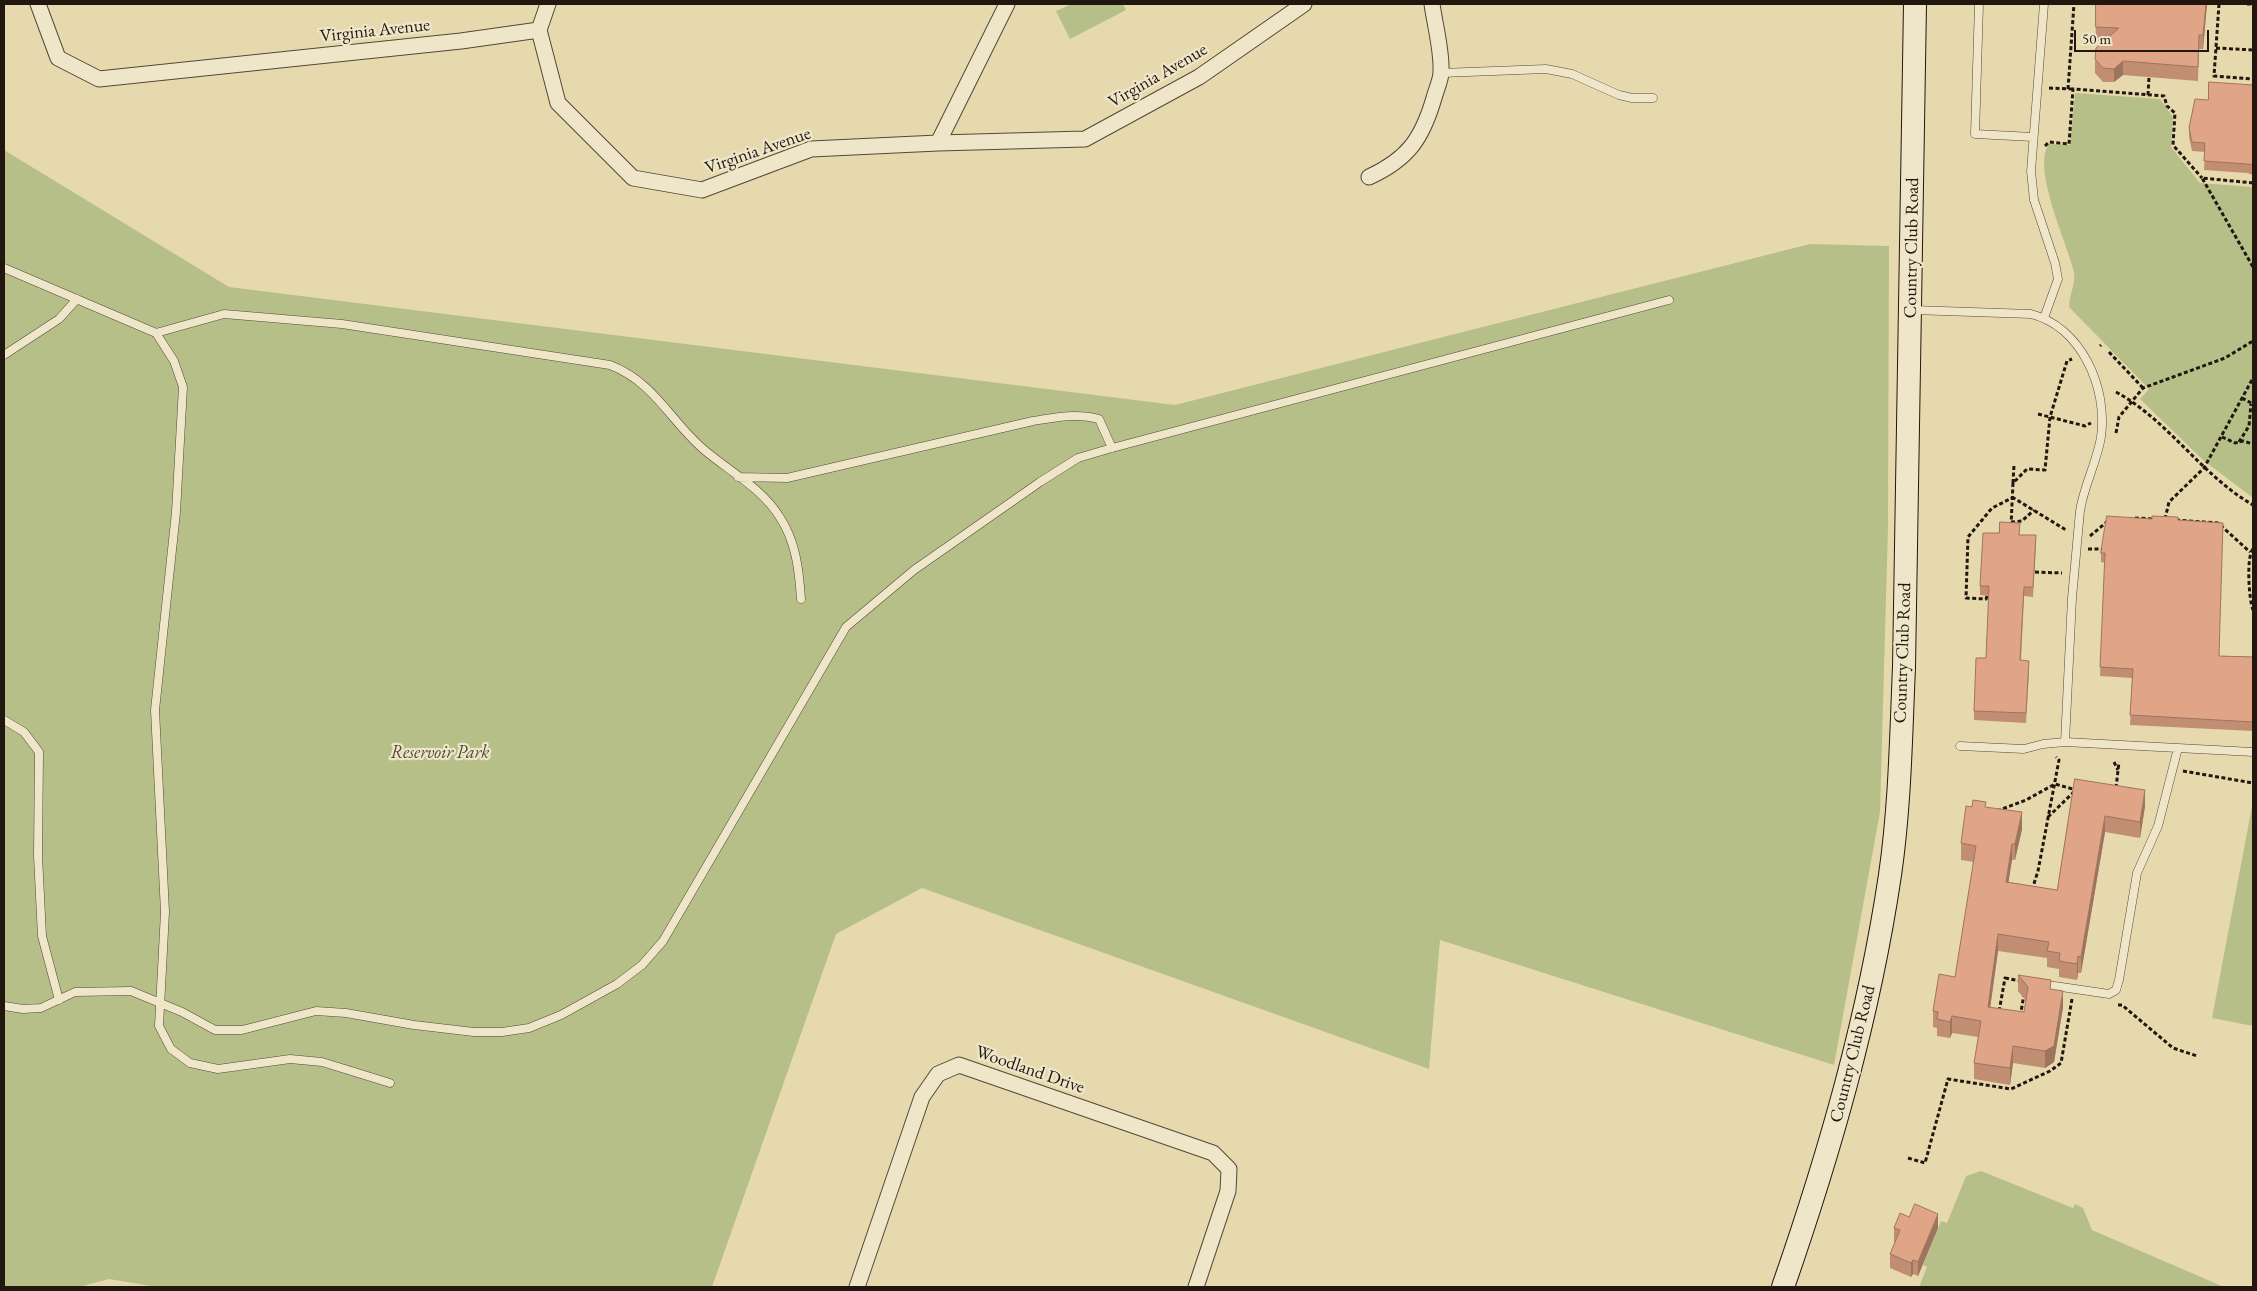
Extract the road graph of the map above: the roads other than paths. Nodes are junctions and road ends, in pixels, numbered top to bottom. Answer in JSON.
{"nodes":[{"id":1,"x":548,"y":4,"type":"edge"},
{"id":2,"x":1007,"y":4,"type":"edge"},
{"id":3,"x":1304,"y":4,"type":"edge"},
{"id":4,"x":1432,"y":4,"type":"edge"},
{"id":5,"x":1915,"y":4,"type":"edge"},
{"id":6,"x":1979,"y":4,"type":"edge"},
{"id":7,"x":2044,"y":4,"type":"edge"},
{"id":8,"x":40,"y":9,"type":"edge"},
{"id":9,"x":539,"y":30,"type":"junction"},
{"id":10,"x":1441,"y":73,"type":"junction"},
{"id":11,"x":1653,"y":98,"type":"dead end"},
{"id":12,"x":2033,"y":137,"type":"junction"},
{"id":13,"x":938,"y":143,"type":"junction"},
{"id":14,"x":1369,"y":177,"type":"dead end"},
{"id":15,"x":4,"y":268,"type":"edge"},
{"id":16,"x":77,"y":299,"type":"junction"},
{"id":17,"x":1668,"y":300,"type":"dead end"},
{"id":18,"x":1911,"y":310,"type":"junction"},
{"id":19,"x":2044,"y":318,"type":"junction"},
{"id":20,"x":156,"y":333,"type":"junction"},
{"id":21,"x":4,"y":355,"type":"edge"},
{"id":22,"x":1112,"y":448,"type":"junction"},
{"id":23,"x":738,"y":477,"type":"junction"},
{"id":24,"x":801,"y":599,"type":"dead end"},
{"id":25,"x":4,"y":720,"type":"edge"},
{"id":26,"x":2065,"y":742,"type":"junction"},
{"id":27,"x":1960,"y":746,"type":"dead end"},
{"id":28,"x":2178,"y":748,"type":"junction"},
{"id":29,"x":2253,"y":752,"type":"edge"},
{"id":30,"x":2035,"y":983,"type":"edge"},
{"id":31,"x":59,"y":1000,"type":"junction"},
{"id":32,"x":160,"y":1003,"type":"junction"},
{"id":33,"x":4,"y":1006,"type":"edge"},
{"id":34,"x":390,"y":1083,"type":"dead end"},
{"id":35,"x":857,"y":1287,"type":"edge"},
{"id":36,"x":1196,"y":1287,"type":"edge"},
{"id":37,"x":1783,"y":1287,"type":"edge"}],
"edges":[{"from":1,"to":9,"type":"street"},
{"from":2,"to":13,"type":"street"},
{"from":3,"to":13,"type":"street","name":"Virginia Avenue"},
{"from":4,"to":10,"type":"street"},
{"from":5,"to":18,"type":"main road","name":"Country Club Road"},
{"from":6,"to":12,"type":"lane"},
{"from":7,"to":12,"type":"lane"},
{"from":8,"to":9,"type":"street","name":"Virginia Avenue"},
{"from":9,"to":13,"type":"street","name":"Virginia Avenue"},
{"from":10,"to":11,"type":"lane"},
{"from":10,"to":14,"type":"street"},
{"from":12,"to":19,"type":"lane"},
{"from":15,"to":16,"type":"lane"},
{"from":16,"to":20,"type":"lane"},
{"from":16,"to":21,"type":"lane"},
{"from":17,"to":22,"type":"lane"},
{"from":18,"to":19,"type":"lane"},
{"from":18,"to":37,"type":"main road","name":"Country Club Road"},
{"from":19,"to":26,"type":"lane"},
{"from":20,"to":23,"type":"lane"},
{"from":20,"to":32,"type":"lane"},
{"from":22,"to":23,"type":"lane"},
{"from":22,"to":32,"type":"lane"},
{"from":23,"to":24,"type":"lane"},
{"from":25,"to":31,"type":"lane"},
{"from":26,"to":27,"type":"lane"},
{"from":26,"to":28,"type":"lane"},
{"from":28,"to":29,"type":"lane"},
{"from":28,"to":30,"type":"lane"},
{"from":31,"to":32,"type":"lane"},
{"from":31,"to":33,"type":"lane"},
{"from":32,"to":34,"type":"lane"},
{"from":35,"to":36,"type":"street","name":"Woodland Drive"}]}
